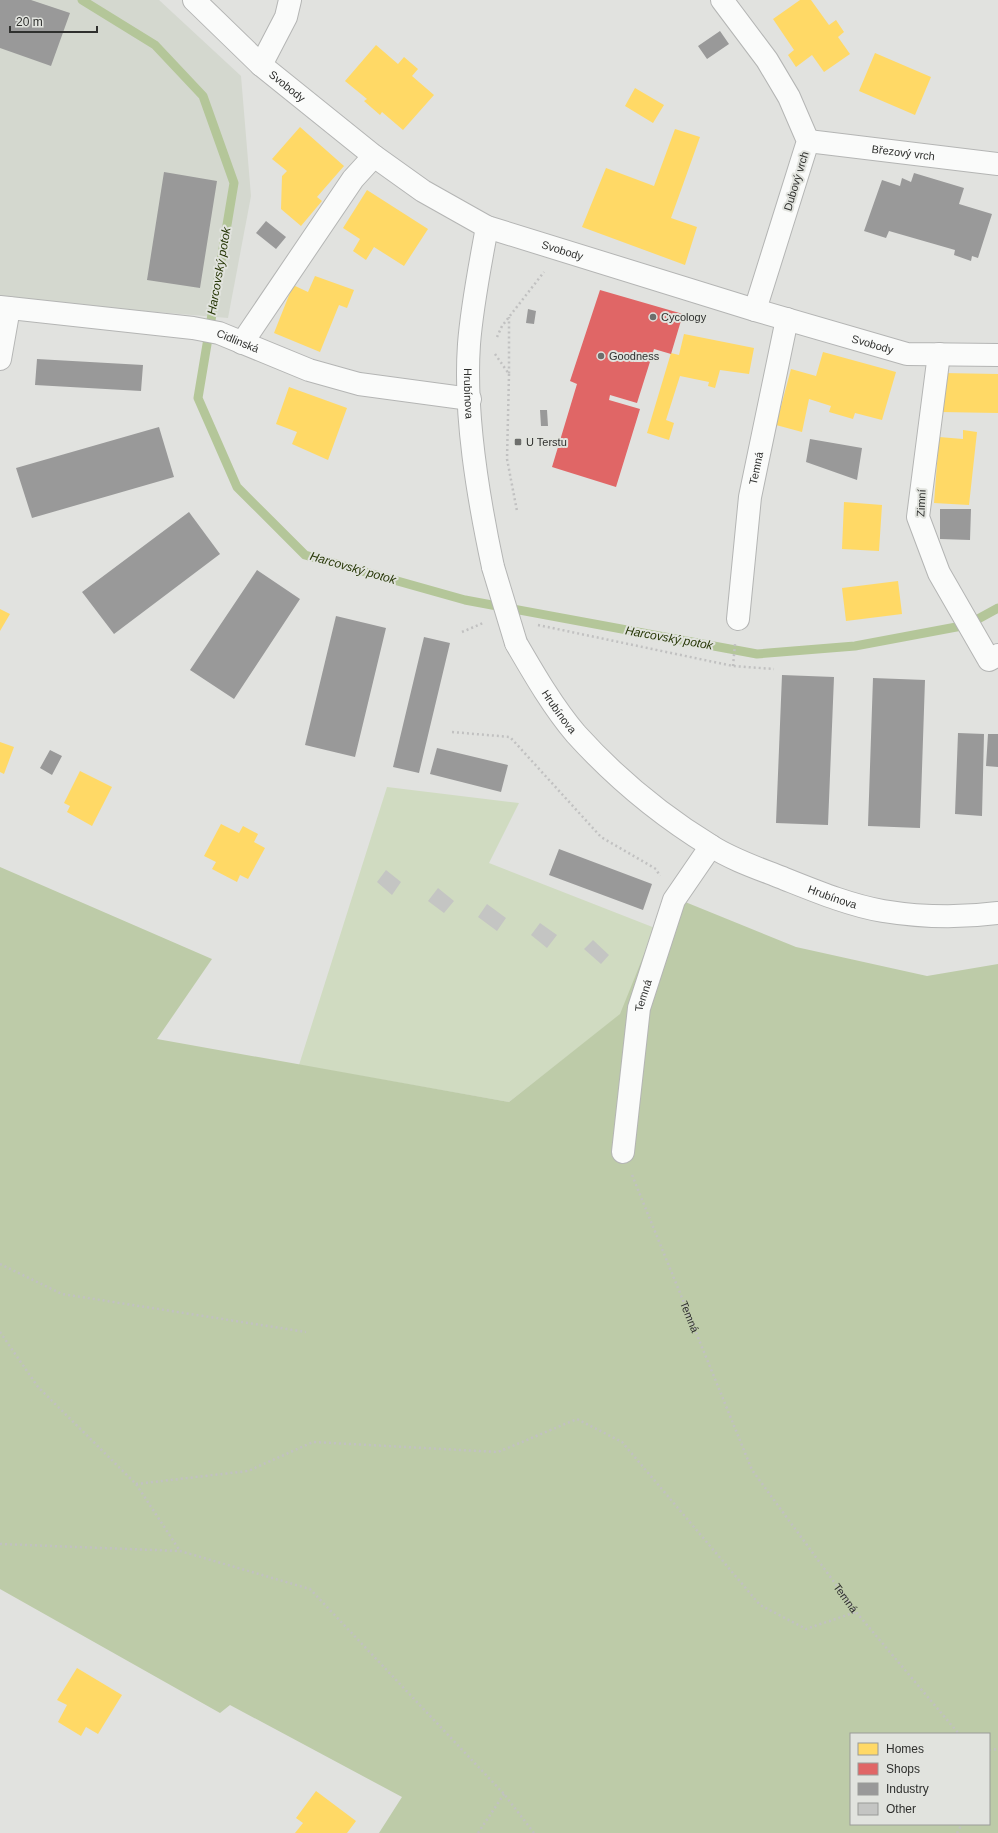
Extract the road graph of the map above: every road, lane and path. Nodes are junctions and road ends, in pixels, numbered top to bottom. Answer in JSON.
{"nodes":[{"id":1,"x":194,"y":0,"type":"edge"},
{"id":2,"x":290,"y":0,"type":"edge"},
{"id":3,"x":722,"y":0,"type":"edge"},
{"id":4,"x":261,"y":65,"type":"junction"},
{"id":5,"x":808,"y":141,"type":"junction"},
{"id":6,"x":374,"y":156,"type":"junction"},
{"id":7,"x":998,"y":164,"type":"edge"},
{"id":8,"x":487,"y":227,"type":"junction"},
{"id":9,"x":559,"y":250,"type":"junction"},
{"id":10,"x":4,"y":307,"type":"edge"},
{"id":11,"x":755,"y":310,"type":"junction"},
{"id":12,"x":510,"y":317,"type":"junction"},
{"id":13,"x":787,"y":319,"type":"junction"},
{"id":14,"x":242,"y":343,"type":"junction"},
{"id":15,"x":469,"y":346,"type":"junction"},
{"id":16,"x":491,"y":349,"type":"junction"},
{"id":17,"x":939,"y":354,"type":"junction"},
{"id":18,"x":998,"y":355,"type":"edge"},
{"id":19,"x":0,"y":359,"type":"edge"},
{"id":20,"x":508,"y":374,"type":"junction"},
{"id":21,"x":470,"y":399,"type":"junction"},
{"id":22,"x":516,"y":511,"type":"dead end"},
{"id":23,"x":738,"y":619,"type":"dead end"},
{"id":24,"x":489,"y":620,"type":"dead end"},
{"id":25,"x":536,"y":625,"type":"dead end"},
{"id":26,"x":462,"y":632,"type":"dead end"},
{"id":27,"x":989,"y":653,"type":"edge"},
{"id":28,"x":774,"y":669,"type":"dead end"},
{"id":29,"x":452,"y":732,"type":"dead end"},
{"id":30,"x":711,"y":846,"type":"junction"},
{"id":31,"x":674,"y":900,"type":"junction"},
{"id":32,"x":998,"y":913,"type":"edge"},
{"id":33,"x":623,"y":1152,"type":"joint"},
{"id":34,"x":0,"y":1264,"type":"edge"},
{"id":35,"x":0,"y":1332,"type":"edge"},
{"id":36,"x":306,"y":1332,"type":"dead end"},
{"id":37,"x":136,"y":1484,"type":"junction"},
{"id":38,"x":0,"y":1544,"type":"edge"},
{"id":39,"x":180,"y":1551,"type":"junction"},
{"id":40,"x":856,"y":1612,"type":"junction"},
{"id":41,"x":958,"y":1733,"type":"edge"},
{"id":42,"x":504,"y":1794,"type":"junction"},
{"id":43,"x":478,"y":1833,"type":"edge"},
{"id":44,"x":534,"y":1833,"type":"edge"}],
"edges":[{"from":1,"to":4,"type":"street","name":"Svobody"},
{"from":2,"to":4,"type":"street"},
{"from":3,"to":5,"type":"street","name":"Dubový vrch"},
{"from":4,"to":6,"type":"street","name":"Svobody"},
{"from":5,"to":7,"type":"street","name":"Březový vrch"},
{"from":5,"to":11,"type":"street","name":"Dubový vrch"},
{"from":6,"to":8,"type":"street","name":"Svobody"},
{"from":6,"to":14,"type":"street"},
{"from":8,"to":9,"type":"street","name":"Svobody"},
{"from":8,"to":15,"type":"street","name":"Hrubínova"},
{"from":9,"to":11,"type":"street","name":"Svobody"},
{"from":9,"to":12,"type":"path"},
{"from":10,"to":14,"type":"street","name":"Cidlinská"},
{"from":10,"to":19,"type":"street"},
{"from":11,"to":13,"type":"street","name":"Svobody"},
{"from":12,"to":16,"type":"path"},
{"from":12,"to":20,"type":"path"},
{"from":13,"to":17,"type":"street","name":"Svobody"},
{"from":13,"to":23,"type":"street","name":"Temná"},
{"from":14,"to":21,"type":"street","name":"Cidlinská"},
{"from":15,"to":16,"type":"path"},
{"from":15,"to":21,"type":"street","name":"Hrubínova"},
{"from":16,"to":20,"type":"path"},
{"from":17,"to":18,"type":"street","name":"Svobody"},
{"from":17,"to":27,"type":"street","name":"Zimní"},
{"from":20,"to":22,"type":"path"},
{"from":21,"to":30,"type":"street","name":"Hrubínova","bridge":true},
{"from":24,"to":26,"type":"path"},
{"from":25,"to":28,"type":"path"},
{"from":29,"to":31,"type":"path"},
{"from":30,"to":31,"type":"street","name":"Temná"},
{"from":30,"to":32,"type":"street","name":"Hrubínova"},
{"from":31,"to":33,"type":"street","name":"Temná"},
{"from":33,"to":40,"type":"path","name":"Temná"},
{"from":34,"to":36,"type":"path"},
{"from":35,"to":37,"type":"path"},
{"from":37,"to":39,"type":"path"},
{"from":37,"to":40,"type":"path"},
{"from":38,"to":39,"type":"path"},
{"from":39,"to":42,"type":"path"},
{"from":40,"to":41,"type":"path","name":"Temná"},
{"from":42,"to":43,"type":"path"},
{"from":42,"to":44,"type":"path"}]}
